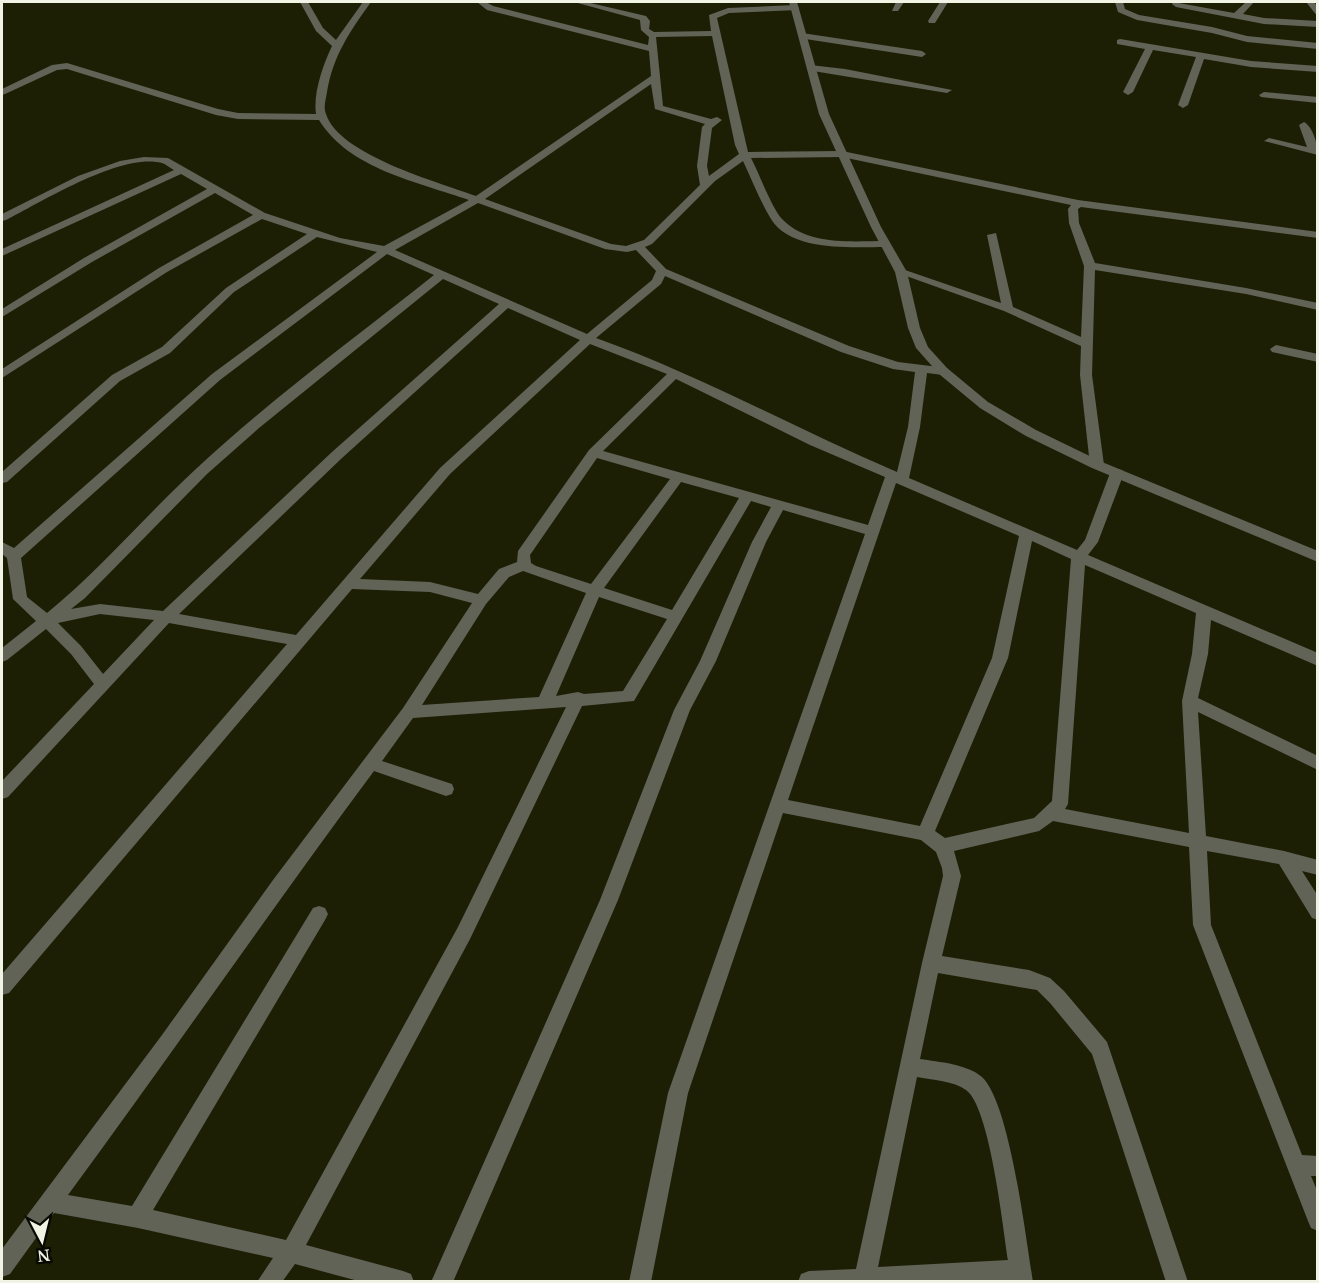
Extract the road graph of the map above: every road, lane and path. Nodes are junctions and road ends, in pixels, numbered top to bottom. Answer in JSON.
{"nodes":[{"id":1,"x":304,"y":2,"type":"edge"},
{"id":2,"x":367,"y":2,"type":"edge"},
{"id":3,"x":480,"y":2,"type":"edge"},
{"id":4,"x":578,"y":2,"type":"edge"},
{"id":5,"x":944,"y":2,"type":"edge"},
{"id":6,"x":1119,"y":2,"type":"edge"},
{"id":7,"x":1250,"y":2,"type":"edge"},
{"id":8,"x":1310,"y":2,"type":"edge"},
{"id":9,"x":1177,"y":3,"type":"edge"},
{"id":10,"x":794,"y":5,"type":"edge"},
{"id":11,"x":1317,"y":15,"type":"edge"},
{"id":12,"x":1236,"y":16,"type":"junction"},
{"id":13,"x":932,"y":21,"type":"dead end"},
{"id":14,"x":1161,"y":21,"type":"junction"},
{"id":15,"x":1317,"y":24,"type":"edge"},
{"id":16,"x":716,"y":33,"type":"junction"},
{"id":17,"x":652,"y":35,"type":"junction"},
{"id":18,"x":802,"y":36,"type":"junction"},
{"id":19,"x":1120,"y":42,"type":"dead end"},
{"id":20,"x":336,"y":45,"type":"junction"},
{"id":21,"x":1317,"y":46,"type":"edge"},
{"id":22,"x":1150,"y":48,"type":"junction"},
{"id":23,"x":653,"y":49,"type":"junction"},
{"id":24,"x":922,"y":54,"type":"dead end"},
{"id":25,"x":1201,"y":56,"type":"junction"},
{"id":26,"x":810,"y":68,"type":"junction"},
{"id":27,"x":1317,"y":69,"type":"edge"},
{"id":28,"x":655,"y":77,"type":"junction"},
{"id":29,"x":4,"y":88,"type":"edge"},
{"id":30,"x":947,"y":90,"type":"dead end"},
{"id":31,"x":1128,"y":92,"type":"dead end"},
{"id":32,"x":1264,"y":95,"type":"dead end"},
{"id":33,"x":1317,"y":100,"type":"edge"},
{"id":34,"x":1183,"y":105,"type":"dead end"},
{"id":35,"x":732,"y":114,"type":"junction"},
{"id":36,"x":321,"y":117,"type":"junction"},
{"id":37,"x":710,"y":122,"type":"junction"},
{"id":38,"x":1304,"y":125,"type":"dead end"},
{"id":39,"x":1269,"y":141,"type":"dead end"},
{"id":40,"x":1316,"y":152,"type":"edge"},
{"id":41,"x":842,"y":154,"type":"junction"},
{"id":42,"x":744,"y":155,"type":"junction"},
{"id":43,"x":182,"y":170,"type":"junction"},
{"id":44,"x":705,"y":186,"type":"junction"},
{"id":45,"x":214,"y":189,"type":"junction"},
{"id":46,"x":478,"y":199,"type":"junction"},
{"id":47,"x":1078,"y":203,"type":"junction"},
{"id":48,"x":261,"y":215,"type":"junction"},
{"id":49,"x":2,"y":218,"type":"edge"},
{"id":50,"x":316,"y":233,"type":"junction"},
{"id":51,"x":992,"y":235,"type":"dead end"},
{"id":52,"x":1317,"y":235,"type":"edge"},
{"id":53,"x":885,"y":244,"type":"junction"},
{"id":54,"x":639,"y":247,"type":"junction"},
{"id":55,"x":386,"y":250,"type":"junction"},
{"id":56,"x":2,"y":253,"type":"edge"},
{"id":57,"x":1089,"y":266,"type":"junction"},
{"id":58,"x":662,"y":271,"type":"junction"},
{"id":59,"x":901,"y":272,"type":"junction"},
{"id":60,"x":442,"y":274,"type":"junction"},
{"id":61,"x":507,"y":303,"type":"junction"},
{"id":62,"x":1317,"y":307,"type":"edge"},
{"id":63,"x":1008,"y":309,"type":"junction"},
{"id":64,"x":2,"y":314,"type":"edge"},
{"id":65,"x":588,"y":339,"type":"junction"},
{"id":66,"x":1088,"y":344,"type":"junction"},
{"id":67,"x":1276,"y":348,"type":"dead end"},
{"id":68,"x":1317,"y":358,"type":"edge"},
{"id":69,"x":921,"y":369,"type":"junction"},
{"id":70,"x":943,"y":371,"type":"junction"},
{"id":71,"x":2,"y":374,"type":"edge"},
{"id":72,"x":674,"y":374,"type":"junction"},
{"id":73,"x":594,"y":453,"type":"junction"},
{"id":74,"x":1097,"y":465,"type":"junction"},
{"id":75,"x":1117,"y":473,"type":"junction"},
{"id":76,"x":678,"y":477,"type":"junction"},
{"id":77,"x":897,"y":478,"type":"junction"},
{"id":78,"x":2,"y":479,"type":"edge"},
{"id":79,"x":747,"y":496,"type":"junction"},
{"id":80,"x":779,"y":505,"type":"junction"},
{"id":81,"x":873,"y":531,"type":"junction"},
{"id":82,"x":1026,"y":535,"type":"junction"},
{"id":83,"x":2,"y":547,"type":"edge"},
{"id":84,"x":14,"y":556,"type":"junction"},
{"id":85,"x":1078,"y":558,"type":"junction"},
{"id":86,"x":1317,"y":558,"type":"edge"},
{"id":87,"x":524,"y":565,"type":"junction"},
{"id":88,"x":348,"y":584,"type":"junction"},
{"id":89,"x":594,"y":591,"type":"junction"},
{"id":90,"x":481,"y":600,"type":"junction"},
{"id":91,"x":1204,"y":610,"type":"junction"},
{"id":92,"x":674,"y":616,"type":"junction"},
{"id":93,"x":165,"y":618,"type":"junction"},
{"id":94,"x":47,"y":620,"type":"junction"},
{"id":95,"x":299,"y":641,"type":"junction"},
{"id":96,"x":2,"y":656,"type":"edge"},
{"id":97,"x":1317,"y":660,"type":"edge"},
{"id":98,"x":103,"y":686,"type":"junction"},
{"id":99,"x":578,"y":698,"type":"junction"},
{"id":100,"x":1190,"y":701,"type":"junction"},
{"id":101,"x":545,"y":702,"type":"junction"},
{"id":102,"x":409,"y":712,"type":"junction"},
{"id":103,"x":372,"y":764,"type":"junction"},
{"id":104,"x":1317,"y":764,"type":"edge"},
{"id":105,"x":446,"y":789,"type":"dead end"},
{"id":106,"x":2,"y":792,"type":"edge"},
{"id":107,"x":778,"y":806,"type":"junction"},
{"id":108,"x":1052,"y":814,"type":"junction"},
{"id":109,"x":926,"y":834,"type":"junction"},
{"id":110,"x":1196,"y":840,"type":"junction"},
{"id":111,"x":943,"y":846,"type":"junction"},
{"id":112,"x":1284,"y":858,"type":"junction"},
{"id":113,"x":1317,"y":868,"type":"edge"},
{"id":114,"x":1317,"y":912,"type":"edge"},
{"id":115,"x":319,"y":914,"type":"dead end"},
{"id":116,"x":931,"y":963,"type":"junction"},
{"id":117,"x":2,"y":987,"type":"edge"},
{"id":118,"x":909,"y":1066,"type":"junction"},
{"id":119,"x":1307,"y":1165,"type":"edge"},
{"id":120,"x":49,"y":1202,"type":"junction"},
{"id":121,"x":138,"y":1216,"type":"junction"},
{"id":122,"x":1317,"y":1221,"type":"edge"},
{"id":123,"x":292,"y":1250,"type":"junction"},
{"id":124,"x":2,"y":1266,"type":"edge"},
{"id":125,"x":1021,"y":1276,"type":"edge"},
{"id":126,"x":865,"y":1277,"type":"junction"},
{"id":127,"x":268,"y":1281,"type":"edge"},
{"id":128,"x":403,"y":1281,"type":"edge"},
{"id":129,"x":442,"y":1281,"type":"edge"},
{"id":130,"x":640,"y":1281,"type":"edge"},
{"id":131,"x":809,"y":1281,"type":"edge"},
{"id":132,"x":1177,"y":1281,"type":"edge"}],
"edges":[{"from":1,"to":20,"type":"street"},
{"from":2,"to":20,"type":"street"},
{"from":3,"to":23,"type":"street"},
{"from":4,"to":17,"type":"street"},
{"from":5,"to":13,"type":"street"},
{"from":6,"to":14,"type":"street"},
{"from":7,"to":12,"type":"street"},
{"from":8,"to":11,"type":"street"},
{"from":9,"to":12,"type":"street"},
{"from":9,"to":14,"type":"street"},
{"from":10,"to":16,"type":"street"},
{"from":10,"to":18,"type":"street"},
{"from":12,"to":15,"type":"street"},
{"from":14,"to":21,"type":"street"},
{"from":16,"to":17,"type":"street"},
{"from":16,"to":35,"type":"street"},
{"from":17,"to":23,"type":"street"},
{"from":18,"to":24,"type":"street"},
{"from":18,"to":26,"type":"street"},
{"from":19,"to":22,"type":"street"},
{"from":20,"to":36,"type":"street"},
{"from":22,"to":25,"type":"street"},
{"from":22,"to":31,"type":"street"},
{"from":23,"to":28,"type":"street"},
{"from":25,"to":27,"type":"street"},
{"from":25,"to":34,"type":"street"},
{"from":26,"to":30,"type":"street"},
{"from":26,"to":41,"type":"street"},
{"from":28,"to":37,"type":"street"},
{"from":28,"to":46,"type":"street"},
{"from":29,"to":36,"type":"street"},
{"from":32,"to":33,"type":"street"},
{"from":35,"to":37,"type":"street"},
{"from":35,"to":42,"type":"street"},
{"from":36,"to":46,"type":"street"},
{"from":37,"to":44,"type":"street"},
{"from":38,"to":40,"type":"street"},
{"from":39,"to":40,"type":"street"},
{"from":41,"to":42,"type":"street"},
{"from":41,"to":47,"type":"street"},
{"from":41,"to":53,"type":"street"},
{"from":42,"to":44,"type":"street"},
{"from":42,"to":53,"type":"street"},
{"from":43,"to":45,"type":"street"},
{"from":43,"to":49,"type":"street"},
{"from":43,"to":56,"type":"street"},
{"from":44,"to":54,"type":"street"},
{"from":45,"to":48,"type":"street"},
{"from":45,"to":64,"type":"street"},
{"from":46,"to":54,"type":"street"},
{"from":46,"to":55,"type":"street"},
{"from":47,"to":52,"type":"street"},
{"from":47,"to":57,"type":"street"},
{"from":48,"to":50,"type":"street"},
{"from":48,"to":71,"type":"street"},
{"from":50,"to":55,"type":"street"},
{"from":50,"to":78,"type":"street"},
{"from":51,"to":63,"type":"street"},
{"from":53,"to":59,"type":"street"},
{"from":54,"to":58,"type":"street"},
{"from":55,"to":60,"type":"street"},
{"from":55,"to":84,"type":"street"},
{"from":57,"to":62,"type":"street"},
{"from":57,"to":66,"type":"street"},
{"from":58,"to":65,"type":"street"},
{"from":58,"to":69,"type":"street"},
{"from":59,"to":63,"type":"street"},
{"from":59,"to":70,"type":"street"},
{"from":60,"to":61,"type":"street"},
{"from":60,"to":94,"type":"street"},
{"from":61,"to":65,"type":"street"},
{"from":61,"to":93,"type":"street"},
{"from":63,"to":66,"type":"street"},
{"from":65,"to":72,"type":"street"},
{"from":65,"to":88,"type":"street"},
{"from":66,"to":74,"type":"street"},
{"from":67,"to":68,"type":"street"},
{"from":69,"to":70,"type":"street"},
{"from":69,"to":77,"type":"street"},
{"from":70,"to":74,"type":"street"},
{"from":72,"to":73,"type":"street"},
{"from":72,"to":77,"type":"street"},
{"from":73,"to":76,"type":"street"},
{"from":73,"to":87,"type":"street"},
{"from":74,"to":75,"type":"street"},
{"from":75,"to":85,"type":"street"},
{"from":75,"to":86,"type":"street"},
{"from":76,"to":79,"type":"street"},
{"from":76,"to":89,"type":"street"},
{"from":77,"to":81,"type":"street"},
{"from":77,"to":82,"type":"street"},
{"from":79,"to":80,"type":"street"},
{"from":79,"to":92,"type":"street"},
{"from":80,"to":81,"type":"street"},
{"from":80,"to":129,"type":"street"},
{"from":81,"to":107,"type":"street"},
{"from":82,"to":85,"type":"street"},
{"from":82,"to":109,"type":"street"},
{"from":83,"to":84,"type":"street"},
{"from":84,"to":94,"type":"street"},
{"from":85,"to":91,"type":"street"},
{"from":85,"to":108,"type":"street"},
{"from":87,"to":89,"type":"street"},
{"from":87,"to":90,"type":"street"},
{"from":88,"to":90,"type":"street"},
{"from":88,"to":95,"type":"street"},
{"from":89,"to":92,"type":"street"},
{"from":89,"to":101,"type":"street"},
{"from":90,"to":102,"type":"street"},
{"from":91,"to":97,"type":"street"},
{"from":91,"to":100,"type":"street"},
{"from":92,"to":99,"type":"street"},
{"from":93,"to":94,"type":"street"},
{"from":93,"to":95,"type":"street"},
{"from":93,"to":98,"type":"street"},
{"from":94,"to":96,"type":"street"},
{"from":94,"to":98,"type":"street"},
{"from":95,"to":117,"type":"street"},
{"from":98,"to":106,"type":"street"},
{"from":99,"to":101,"type":"street"},
{"from":99,"to":123,"type":"street"},
{"from":100,"to":104,"type":"street"},
{"from":100,"to":110,"type":"street"},
{"from":101,"to":102,"type":"street"},
{"from":102,"to":103,"type":"street"},
{"from":103,"to":105,"type":"street"},
{"from":103,"to":120,"type":"street"},
{"from":107,"to":109,"type":"street"},
{"from":107,"to":130,"type":"street"},
{"from":108,"to":110,"type":"street"},
{"from":108,"to":111,"type":"street"},
{"from":109,"to":111,"type":"street"},
{"from":110,"to":112,"type":"street"},
{"from":110,"to":119,"type":"street"},
{"from":111,"to":116,"type":"street"},
{"from":112,"to":113,"type":"street"},
{"from":112,"to":114,"type":"street"},
{"from":115,"to":121,"type":"street"},
{"from":116,"to":118,"type":"street"},
{"from":116,"to":132,"type":"street"},
{"from":118,"to":125,"type":"street"},
{"from":118,"to":126,"type":"street"},
{"from":119,"to":122,"type":"street"},
{"from":120,"to":121,"type":"street"},
{"from":120,"to":124,"type":"street"},
{"from":121,"to":123,"type":"street"},
{"from":123,"to":127,"type":"street"},
{"from":123,"to":128,"type":"street"},
{"from":125,"to":126,"type":"street"},
{"from":126,"to":131,"type":"street"}]}
